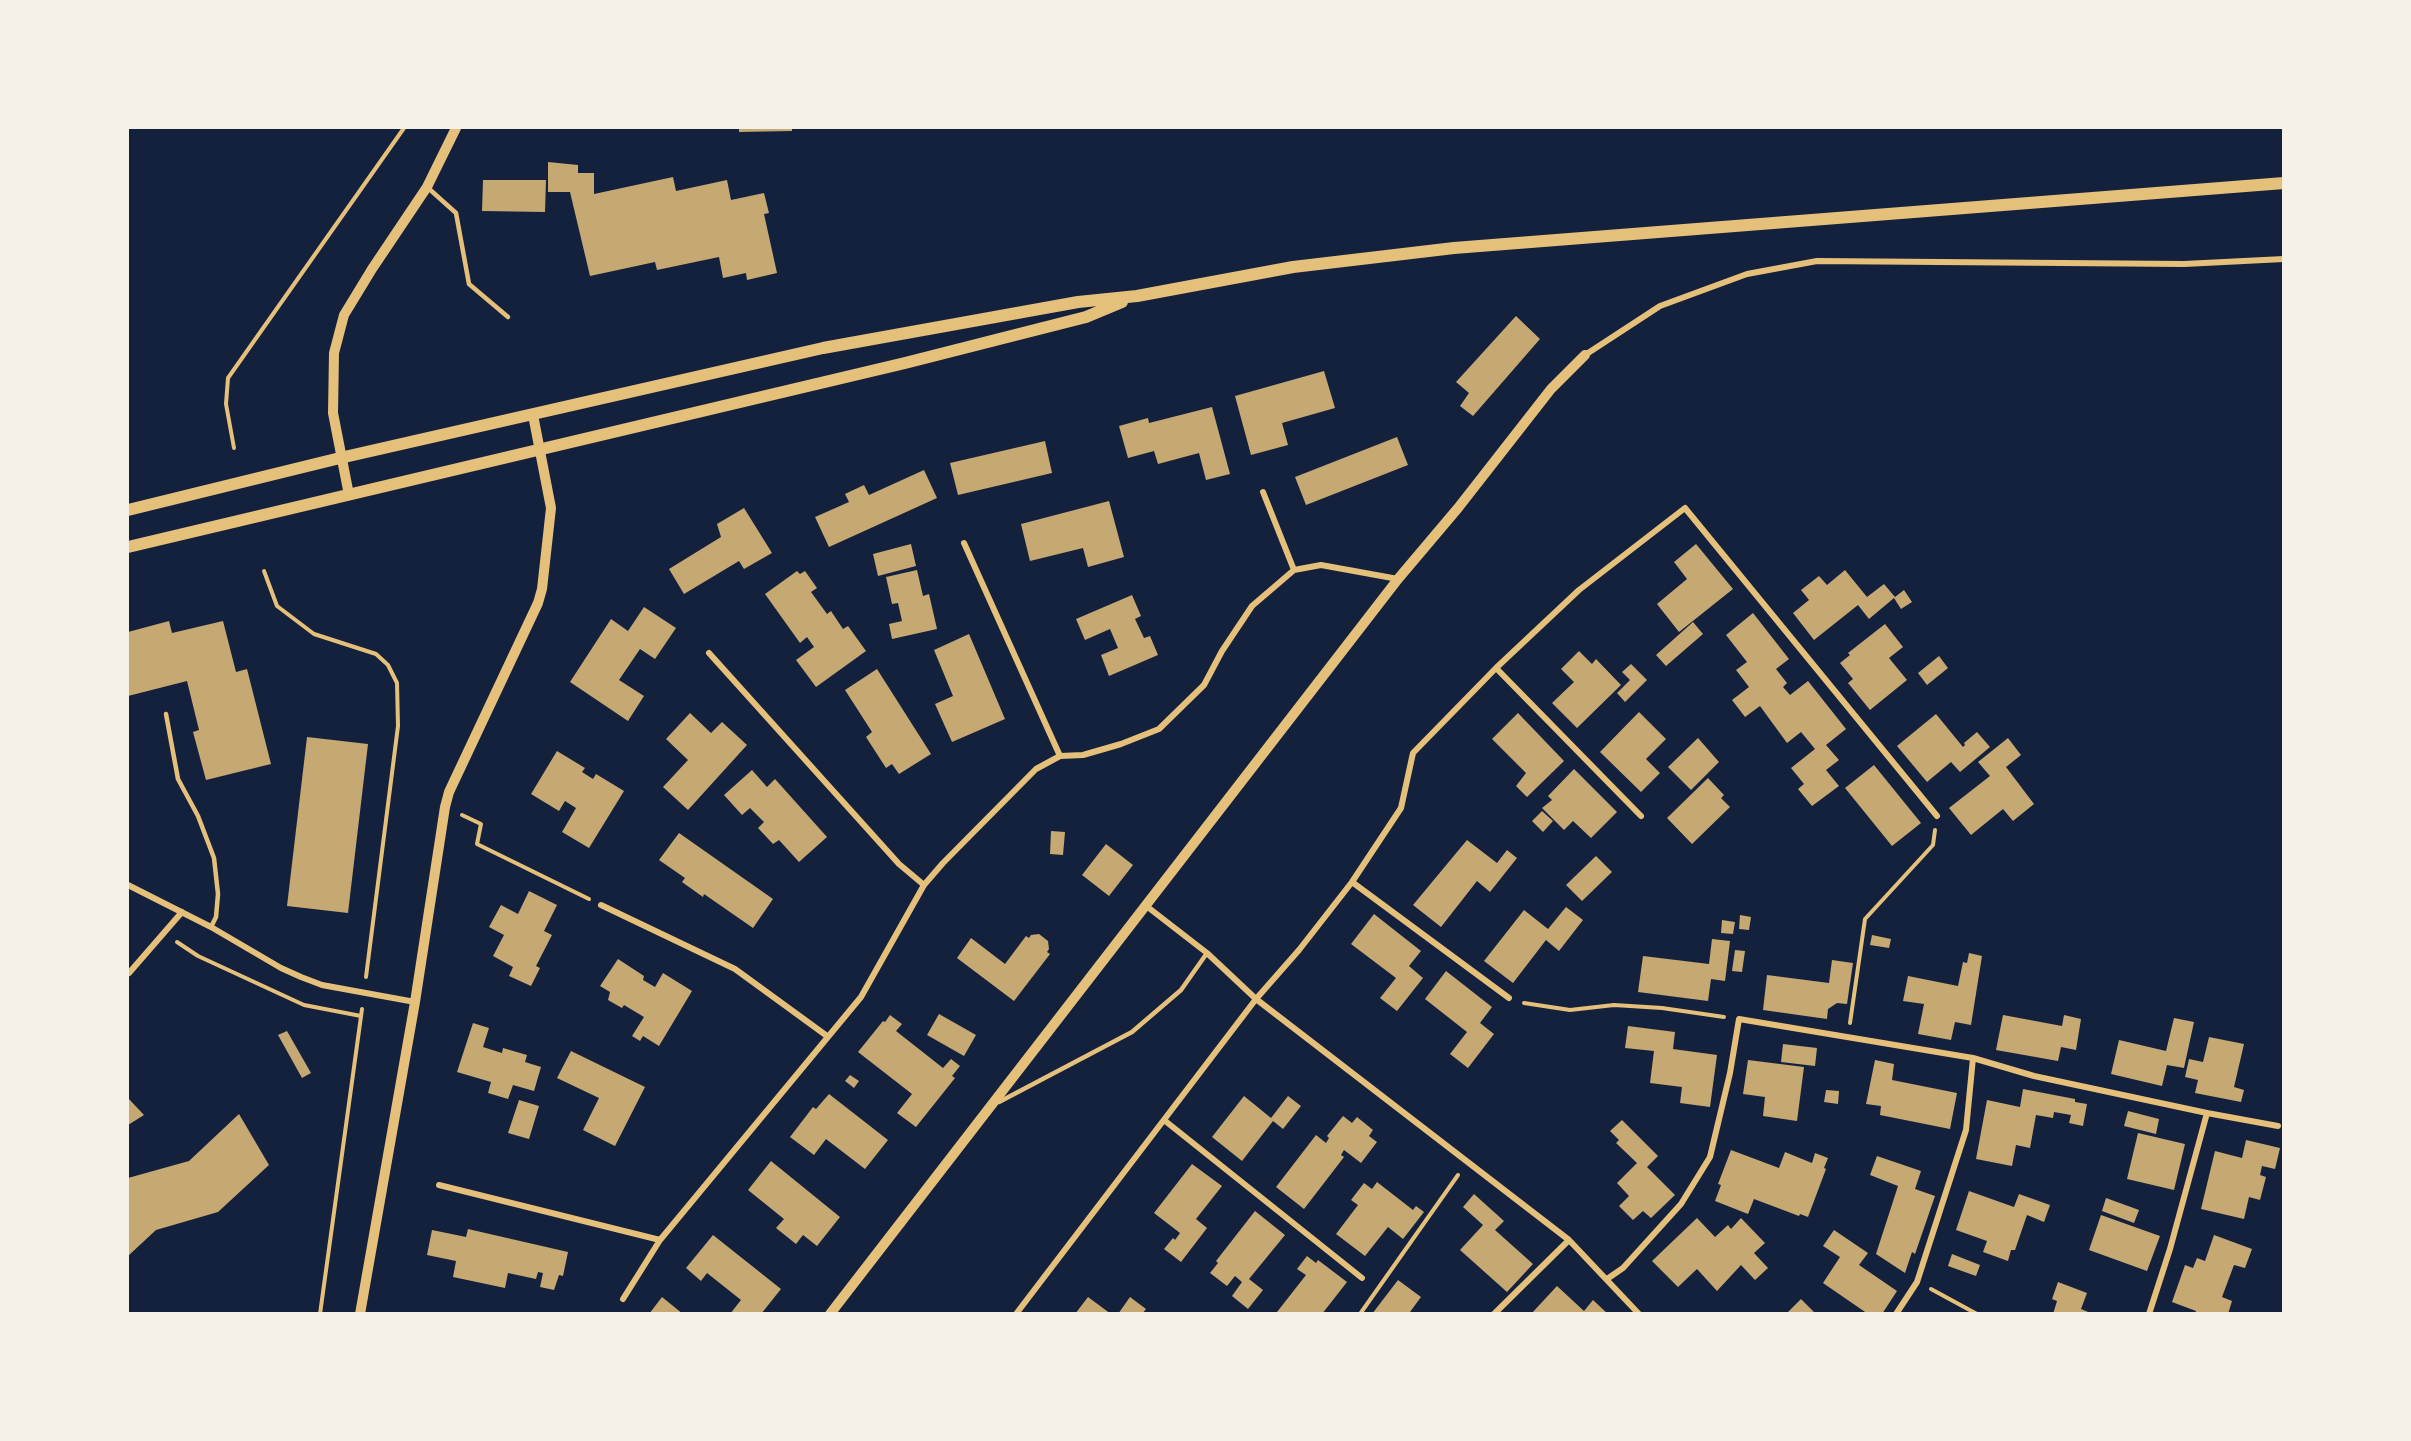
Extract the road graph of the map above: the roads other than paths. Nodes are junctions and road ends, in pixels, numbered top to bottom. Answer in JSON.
{"nodes":[{"id":1,"x":456,"y":128,"type":"edge"},
{"id":2,"x":2283,"y":183,"type":"edge"},
{"id":3,"x":427,"y":188,"type":"junction"},
{"id":4,"x":2283,"y":259,"type":"edge"},
{"id":5,"x":1137,"y":296,"type":"junction"},
{"id":6,"x":508,"y":317,"type":"dead end"},
{"id":7,"x":1585,"y":355,"type":"joint"},
{"id":8,"x":532,"y":415,"type":"junction"},
{"id":9,"x":540,"y":451,"type":"junction"},
{"id":10,"x":340,"y":458,"type":"junction"},
{"id":11,"x":1263,"y":492,"type":"dead end"},
{"id":12,"x":349,"y":495,"type":"junction"},
{"id":13,"x":128,"y":510,"type":"edge"},
{"id":14,"x":964,"y":543,"type":"dead end"},
{"id":15,"x":128,"y":547,"type":"edge"},
{"id":16,"x":1294,"y":570,"type":"junction"},
{"id":17,"x":1398,"y":579,"type":"junction"},
{"id":18,"x":709,"y":653,"type":"dead end"},
{"id":19,"x":1496,"y":668,"type":"junction"},
{"id":20,"x":166,"y":714,"type":"dead end"},
{"id":21,"x":1060,"y":756,"type":"junction"},
{"id":22,"x":1641,"y":816,"type":"dead end"},
{"id":23,"x":1936,"y":816,"type":"road end"},
{"id":24,"x":1352,"y":882,"type":"junction"},
{"id":25,"x":128,"y":885,"type":"edge"},
{"id":26,"x":924,"y":885,"type":"junction"},
{"id":27,"x":601,"y":905,"type":"road end"},
{"id":28,"x":1144,"y":905,"type":"junction"},
{"id":29,"x":182,"y":912,"type":"junction"},
{"id":30,"x":211,"y":927,"type":"junction"},
{"id":31,"x":1207,"y":953,"type":"junction"},
{"id":32,"x":129,"y":973,"type":"edge"},
{"id":33,"x":1509,"y":998,"type":"road end"},
{"id":34,"x":1256,"y":999,"type":"junction"},
{"id":35,"x":415,"y":1002,"type":"junction"},
{"id":36,"x":827,"y":1036,"type":"junction"},
{"id":37,"x":1973,"y":1058,"type":"junction"},
{"id":38,"x":991,"y":1106,"type":"junction"},
{"id":39,"x":2207,"y":1113,"type":"junction"},
{"id":40,"x":1164,"y":1120,"type":"junction"},
{"id":41,"x":2278,"y":1126,"type":"dead end"},
{"id":42,"x":439,"y":1185,"type":"dead end"},
{"id":43,"x":660,"y":1240,"type":"junction"},
{"id":44,"x":1569,"y":1240,"type":"junction"},
{"id":45,"x":1362,"y":1278,"type":"dead end"},
{"id":46,"x":1607,"y":1279,"type":"junction"},
{"id":47,"x":623,"y":1299,"type":"dead end"},
{"id":48,"x":360,"y":1314,"type":"edge"},
{"id":49,"x":830,"y":1314,"type":"edge"},
{"id":50,"x":1016,"y":1314,"type":"edge"},
{"id":51,"x":1494,"y":1314,"type":"edge"},
{"id":52,"x":1639,"y":1314,"type":"edge"},
{"id":53,"x":1896,"y":1314,"type":"edge"},
{"id":54,"x":2149,"y":1314,"type":"edge"}],
"edges":[{"from":1,"to":3,"type":"street"},
{"from":2,"to":5,"type":"main road"},
{"from":3,"to":6,"type":"lane"},
{"from":3,"to":10,"type":"street"},
{"from":4,"to":7,"type":"street"},
{"from":5,"to":8,"type":"main road"},
{"from":5,"to":9,"type":"main road"},
{"from":7,"to":17,"type":"street"},
{"from":8,"to":9,"type":"street"},
{"from":8,"to":10,"type":"main road"},
{"from":9,"to":12,"type":"main road"},
{"from":9,"to":35,"type":"street"},
{"from":10,"to":12,"type":"street"},
{"from":10,"to":13,"type":"main road"},
{"from":11,"to":16,"type":"street"},
{"from":12,"to":15,"type":"main road"},
{"from":14,"to":21,"type":"street"},
{"from":16,"to":17,"type":"street"},
{"from":16,"to":21,"type":"street"},
{"from":17,"to":28,"type":"street"},
{"from":18,"to":26,"type":"street"},
{"from":19,"to":22,"type":"street"},
{"from":19,"to":23,"type":"street"},
{"from":19,"to":24,"type":"street"},
{"from":20,"to":30,"type":"lane"},
{"from":21,"to":26,"type":"street"},
{"from":24,"to":33,"type":"street"},
{"from":24,"to":34,"type":"street"},
{"from":25,"to":29,"type":"street"},
{"from":26,"to":36,"type":"street"},
{"from":27,"to":36,"type":"street"},
{"from":28,"to":31,"type":"street"},
{"from":28,"to":38,"type":"street"},
{"from":29,"to":30,"type":"street"},
{"from":29,"to":32,"type":"street"},
{"from":30,"to":35,"type":"street"},
{"from":31,"to":34,"type":"street"},
{"from":31,"to":38,"type":"lane"},
{"from":34,"to":40,"type":"street"},
{"from":34,"to":44,"type":"street"},
{"from":35,"to":48,"type":"street"},
{"from":36,"to":43,"type":"street"},
{"from":37,"to":39,"type":"street"},
{"from":37,"to":46,"type":"street"},
{"from":37,"to":53,"type":"street"},
{"from":38,"to":49,"type":"street"},
{"from":39,"to":41,"type":"street"},
{"from":39,"to":54,"type":"street"},
{"from":40,"to":45,"type":"street"},
{"from":40,"to":50,"type":"street"},
{"from":42,"to":43,"type":"street"},
{"from":43,"to":47,"type":"street"},
{"from":44,"to":46,"type":"street"},
{"from":44,"to":51,"type":"street"},
{"from":46,"to":52,"type":"street"}]}
